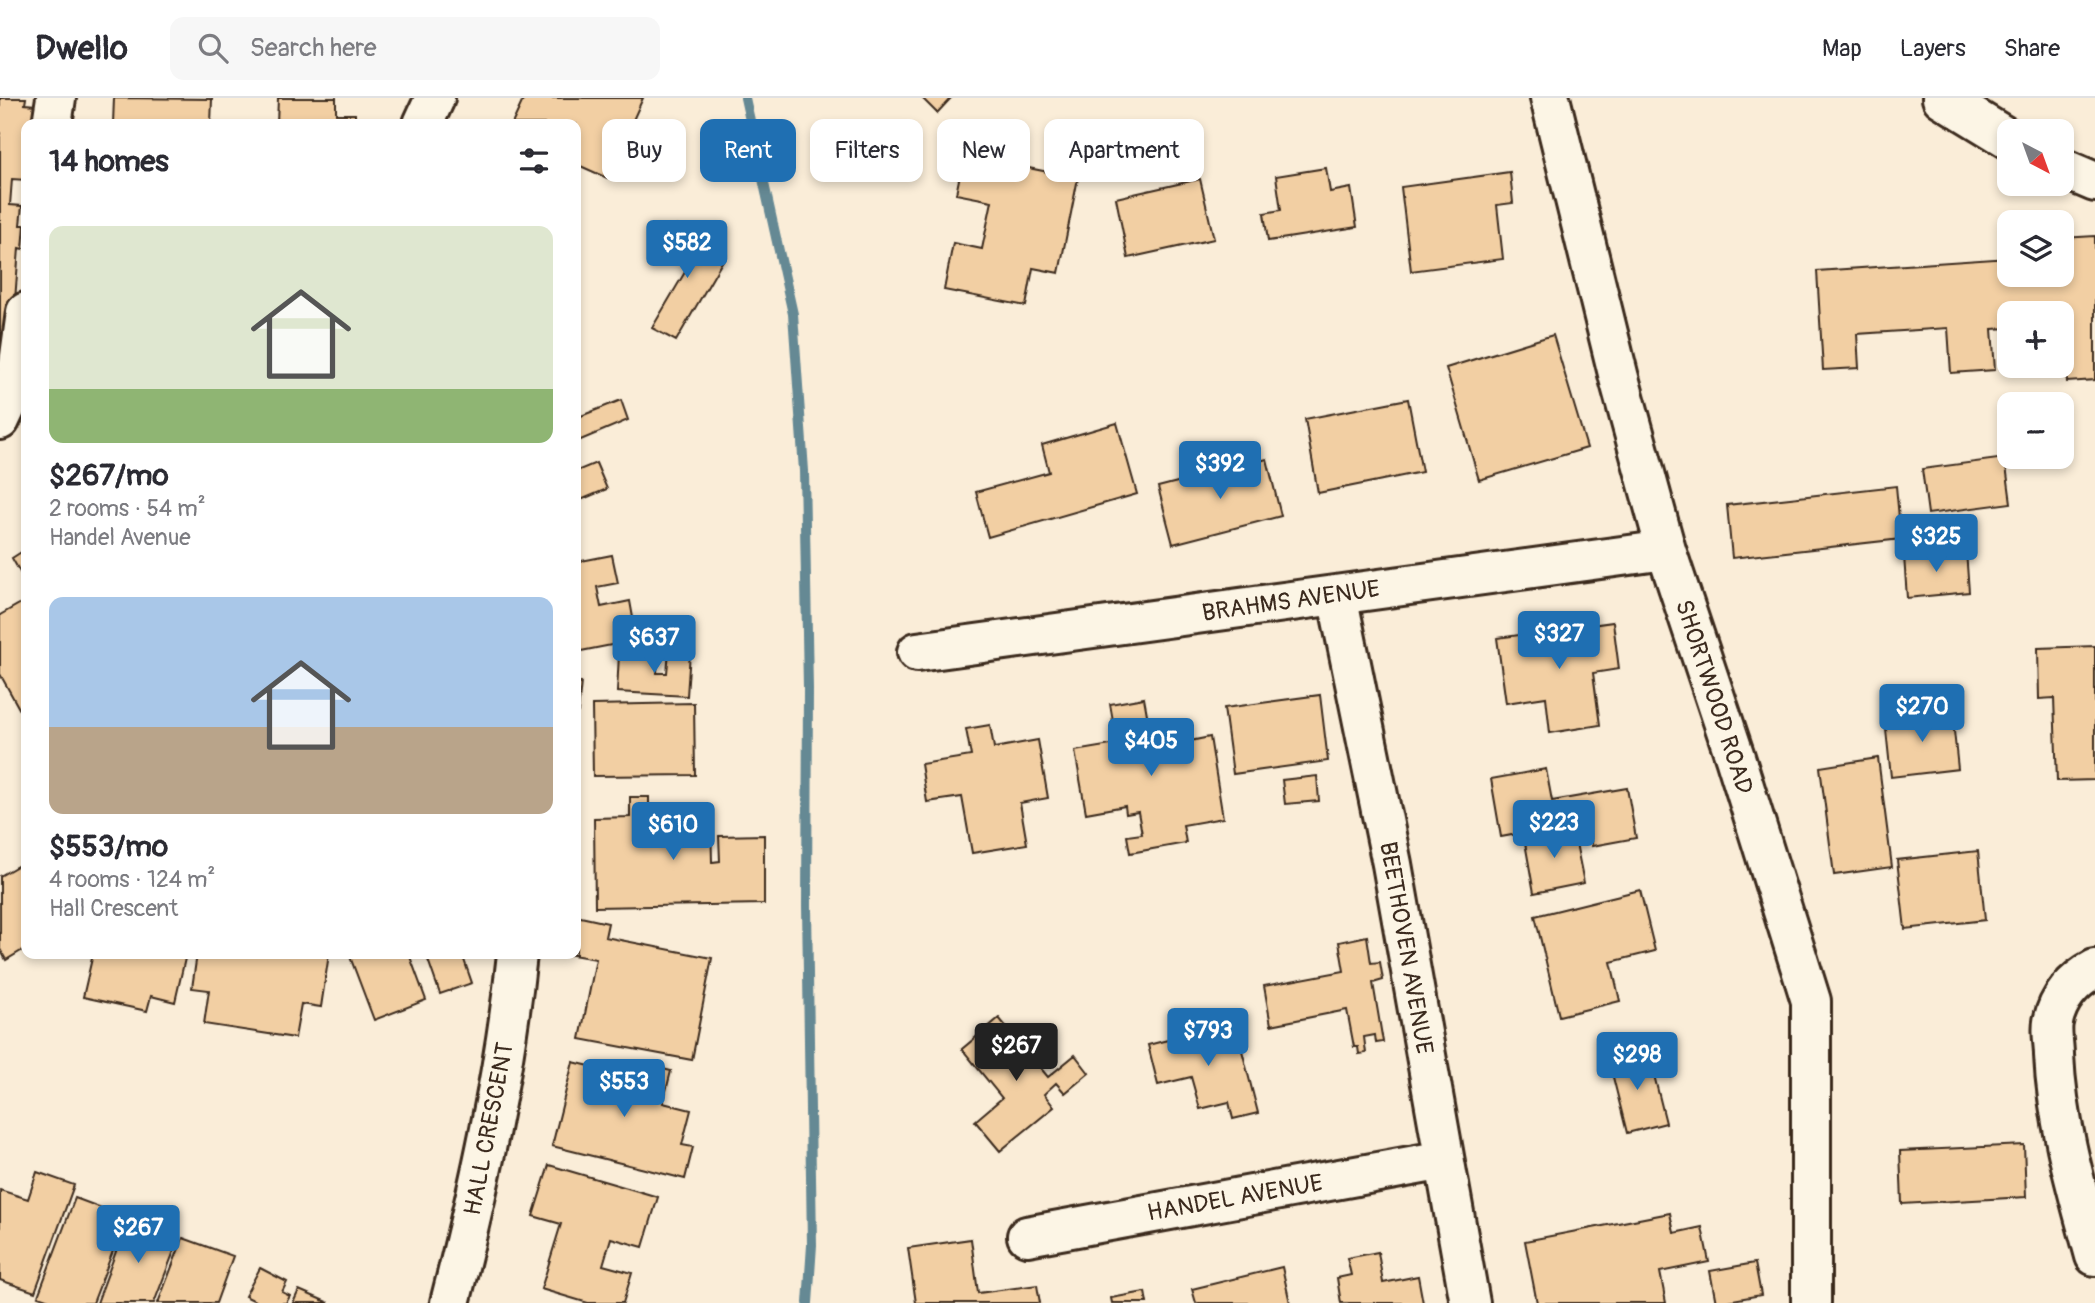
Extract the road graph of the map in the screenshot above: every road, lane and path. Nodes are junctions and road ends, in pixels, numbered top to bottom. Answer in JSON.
{"nodes":[{"id":1,"x":56,"y":98,"type":"edge"},
{"id":2,"x":435,"y":98,"type":"edge"},
{"id":3,"x":1550,"y":98,"type":"edge"},
{"id":4,"x":1942,"y":98,"type":"edge"},
{"id":5,"x":53,"y":119,"type":"edge"},
{"id":6,"x":425,"y":119,"type":"edge"},
{"id":7,"x":1997,"y":132,"type":"edge"},
{"id":8,"x":2074,"y":173,"type":"edge"},
{"id":9,"x":2095,"y":182,"type":"edge"},
{"id":10,"x":21,"y":349,"type":"edge"},
{"id":11,"x":0,"y":420,"type":"edge"},
{"id":12,"x":1666,"y":550,"type":"junction"},
{"id":13,"x":1337,"y":594,"type":"junction"},
{"id":14,"x":917,"y":652,"type":"dead end"},
{"id":15,"x":516,"y":959,"type":"edge"},
{"id":16,"x":2095,"y":969,"type":"edge"},
{"id":17,"x":1444,"y":1160,"type":"junction"},
{"id":18,"x":1027,"y":1236,"type":"dead end"},
{"id":19,"x":2095,"y":1256,"type":"edge"},
{"id":20,"x":450,"y":1303,"type":"edge"},
{"id":21,"x":1470,"y":1303,"type":"edge"},
{"id":22,"x":1811,"y":1303,"type":"edge"}],
"edges":[{"from":1,"to":5,"type":"street"},
{"from":2,"to":6,"type":"street"},
{"from":3,"to":12,"type":"street","name":"SHORTWOOD ROAD"},
{"from":4,"to":7,"type":"street"},
{"from":8,"to":9,"type":"street"},
{"from":10,"to":11,"type":"street"},
{"from":12,"to":13,"type":"street","name":"BRAHMS AVENUE"},
{"from":12,"to":22,"type":"street","name":"SHORTWOOD ROAD"},
{"from":13,"to":14,"type":"street","name":"BRAHMS AVENUE"},
{"from":13,"to":17,"type":"street","name":"BEETHOVEN AVENUE"},
{"from":15,"to":20,"type":"street","name":"HALL CRESCENT"},
{"from":16,"to":19,"type":"street"},
{"from":17,"to":18,"type":"street","name":"HANDEL AVENUE"},
{"from":17,"to":21,"type":"street","name":"BEETHOVEN AVENUE"}]}
